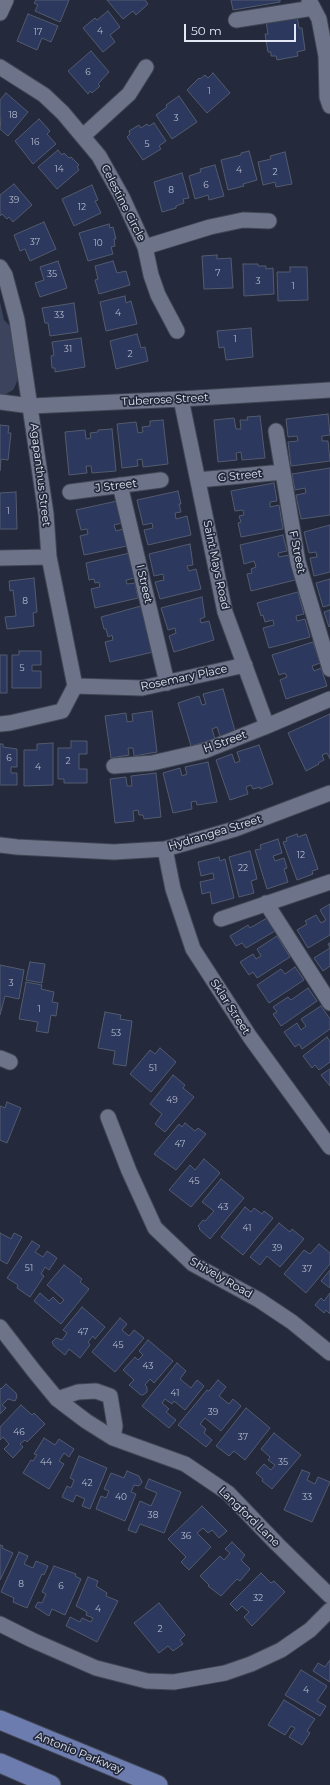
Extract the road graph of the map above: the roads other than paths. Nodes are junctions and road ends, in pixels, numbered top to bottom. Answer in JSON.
{"nodes":[{"id":1,"x":6,"y":0,"type":"edge"},
{"id":2,"x":311,"y":4,"type":"edge"},
{"id":3,"x":0,"y":13,"type":"edge"},
{"id":4,"x":236,"y":20,"type":"dead end"},
{"id":5,"x":0,"y":67,"type":"edge"},
{"id":6,"x":146,"y":67,"type":"dead end"},
{"id":7,"x":329,"y":99,"type":"edge"},
{"id":8,"x":83,"y":136,"type":"junction"},
{"id":9,"x":269,"y":221,"type":"dead end"},
{"id":10,"x":145,"y":247,"type":"junction"},
{"id":11,"x":0,"y":267,"type":"edge"},
{"id":12,"x":177,"y":331,"type":"dead end"},
{"id":13,"x":330,"y":390,"type":"edge"},
{"id":14,"x":181,"y":399,"type":"junction"},
{"id":15,"x":0,"y":402,"type":"edge"},
{"id":16,"x":31,"y":406,"type":"junction"},
{"id":17,"x":276,"y":431,"type":"dead end"},
{"id":18,"x":283,"y":472,"type":"junction"},
{"id":19,"x":161,"y":480,"type":"dead end"},
{"id":20,"x":198,"y":480,"type":"junction"},
{"id":21,"x":120,"y":485,"type":"junction"},
{"id":22,"x":70,"y":492,"type":"dead end"},
{"id":23,"x":49,"y":557,"type":"junction"},
{"id":24,"x":0,"y":558,"type":"edge"},
{"id":25,"x":245,"y":665,"type":"junction"},
{"id":26,"x":330,"y":669,"type":"edge"},
{"id":27,"x":167,"y":682,"type":"junction"},
{"id":28,"x":75,"y":686,"type":"junction"},
{"id":29,"x":330,"y":699,"type":"edge"},
{"id":30,"x":0,"y":724,"type":"edge"},
{"id":31,"x":267,"y":726,"type":"junction"},
{"id":32,"x":114,"y":766,"type":"dead end"},
{"id":33,"x":330,"y":793,"type":"edge"},
{"id":34,"x":0,"y":845,"type":"edge"},
{"id":35,"x":165,"y":849,"type":"junction"},
{"id":36,"x":330,"y":882,"type":"edge"},
{"id":37,"x":266,"y":903,"type":"junction"},
{"id":38,"x":220,"y":919,"type":"dead end"},
{"id":39,"x":330,"y":1003,"type":"edge"},
{"id":40,"x":108,"y":1117,"type":"dead end"},
{"id":41,"x":330,"y":1147,"type":"edge"},
{"id":42,"x":0,"y":1327,"type":"edge"},
{"id":43,"x":330,"y":1353,"type":"edge"},
{"id":44,"x":57,"y":1399,"type":"junction"},
{"id":45,"x":113,"y":1438,"type":"junction"},
{"id":46,"x":330,"y":1596,"type":"edge"},
{"id":47,"x":330,"y":1610,"type":"edge"},
{"id":48,"x":0,"y":1624,"type":"edge"},
{"id":49,"x":0,"y":1720,"type":"edge"},
{"id":50,"x":0,"y":1763,"type":"edge"},
{"id":51,"x":51,"y":1785,"type":"edge"},
{"id":52,"x":158,"y":1785,"type":"edge"}],
"edges":[{"from":1,"to":3,"type":"street"},
{"from":2,"to":4,"type":"street"},
{"from":2,"to":7,"type":"street"},
{"from":5,"to":8,"type":"street","name":"Celestine Circle"},
{"from":6,"to":8,"type":"street"},
{"from":8,"to":10,"type":"street","name":"Celestine Circle"},
{"from":9,"to":10,"type":"street"},
{"from":10,"to":12,"type":"street","name":"Celestine Circle"},
{"from":11,"to":16,"type":"street","name":"Agapanthus Street"},
{"from":13,"to":14,"type":"street","name":"Tuberose Street"},
{"from":14,"to":16,"type":"street","name":"Tuberose Street"},
{"from":14,"to":20,"type":"street","name":"Saint Mays Road"},
{"from":15,"to":16,"type":"street","name":"Tuberose Street"},
{"from":16,"to":23,"type":"street","name":"Agapanthus Street"},
{"from":17,"to":18,"type":"street","name":"F Street"},
{"from":18,"to":20,"type":"street","name":"G Street"},
{"from":18,"to":26,"type":"street","name":"F Street"},
{"from":19,"to":21,"type":"street","name":"J Street"},
{"from":20,"to":25,"type":"street","name":"Saint Mays Road"},
{"from":21,"to":22,"type":"street","name":"J Street"},
{"from":21,"to":27,"type":"street","name":"I Street"},
{"from":23,"to":24,"type":"street"},
{"from":23,"to":28,"type":"street","name":"Agapanthus Street"},
{"from":25,"to":27,"type":"street","name":"Rosemary Place"},
{"from":25,"to":31,"type":"street","name":"Saint Mays Road"},
{"from":27,"to":28,"type":"street","name":"Rosemary Place"},
{"from":28,"to":30,"type":"street"},
{"from":29,"to":31,"type":"street","name":"H Street"},
{"from":31,"to":32,"type":"street","name":"H Street"},
{"from":33,"to":35,"type":"street","name":"Hydrangea Street"},
{"from":34,"to":35,"type":"street","name":"Hydrangea Street"},
{"from":35,"to":41,"type":"street","name":"Sklar Street"},
{"from":36,"to":37,"type":"street"},
{"from":37,"to":38,"type":"street"},
{"from":37,"to":39,"type":"street"},
{"from":40,"to":43,"type":"street","name":"Shively Road"},
{"from":42,"to":44,"type":"street","name":"Langford Lane"},
{"from":44,"to":45,"type":"street","name":"Langford Lane"},
{"from":44,"to":45,"type":"street"},
{"from":45,"to":46,"type":"street","name":"Langford Lane"},
{"from":47,"to":48,"type":"street"},
{"from":49,"to":52,"type":"main road","name":"Antonio Parkway"},
{"from":50,"to":51,"type":"main road"}]}
